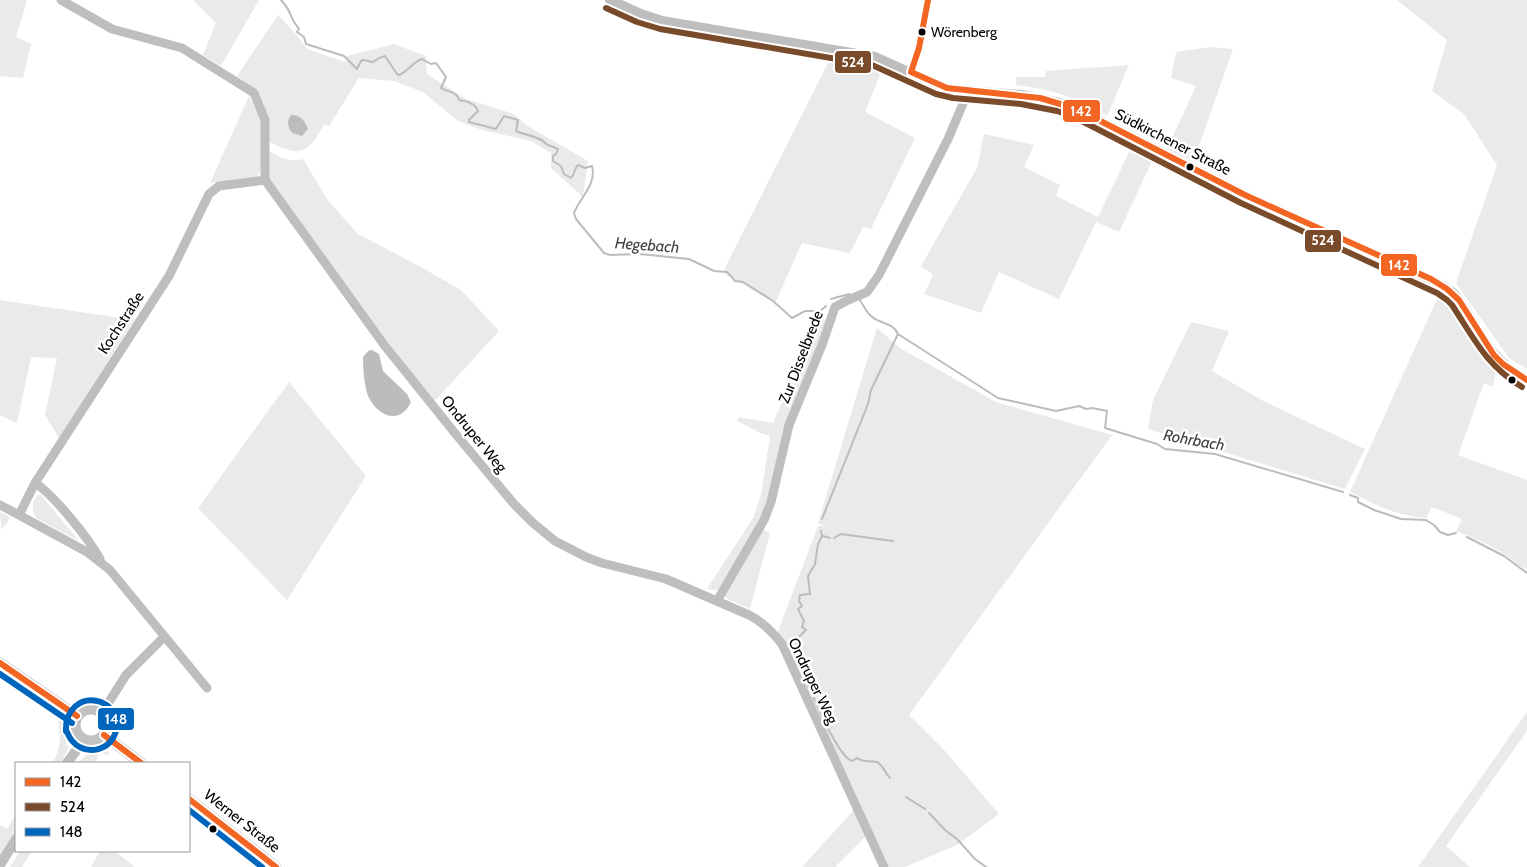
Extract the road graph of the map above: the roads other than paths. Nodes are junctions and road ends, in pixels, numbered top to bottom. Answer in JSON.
{"nodes":[{"id":1,"x":61,"y":0,"type":"edge"},
{"id":2,"x":610,"y":0,"type":"edge"},
{"id":3,"x":928,"y":0,"type":"edge"},
{"id":4,"x":911,"y":72,"type":"junction"},
{"id":5,"x":968,"y":92,"type":"junction"},
{"id":6,"x":265,"y":180,"type":"junction"},
{"id":7,"x":1527,"y":380,"type":"edge"},
{"id":8,"x":35,"y":483,"type":"junction"},
{"id":9,"x":0,"y":505,"type":"edge"},
{"id":10,"x":19,"y":515,"type":"junction"},
{"id":11,"x":101,"y":562,"type":"junction"},
{"id":12,"x":717,"y":601,"type":"junction"},
{"id":13,"x":164,"y":637,"type":"junction"},
{"id":14,"x":0,"y":663,"type":"edge"},
{"id":15,"x":207,"y":688,"type":"dead end"},
{"id":16,"x":102,"y":713,"type":"junction"},
{"id":17,"x":77,"y":716,"type":"junction"},
{"id":18,"x":104,"y":736,"type":"junction"},
{"id":19,"x":84,"y":740,"type":"junction"},
{"id":20,"x":68,"y":762,"type":"edge"},
{"id":21,"x":140,"y":762,"type":"edge"},
{"id":22,"x":190,"y":800,"type":"edge"},
{"id":23,"x":15,"y":841,"type":"edge"},
{"id":24,"x":0,"y":865,"type":"edge"},
{"id":25,"x":276,"y":867,"type":"edge"},
{"id":26,"x":884,"y":867,"type":"edge"}],
"edges":[{"from":1,"to":6,"type":"street"},
{"from":2,"to":4,"type":"street","name":"Südkirchener Straße"},
{"from":3,"to":4,"type":"street"},
{"from":4,"to":5,"type":"street","name":"Südkirchener Straße"},
{"from":5,"to":7,"type":"street","name":"Südkirchener Straße"},
{"from":5,"to":12,"type":"street","name":"Zur Disselbrede"},
{"from":6,"to":8,"type":"street","name":"Kochstraße"},
{"from":6,"to":12,"type":"street","name":"Ondruper Weg"},
{"from":8,"to":10,"type":"street","name":"Kochstraße"},
{"from":8,"to":11,"type":"street"},
{"from":9,"to":10,"type":"street"},
{"from":10,"to":11,"type":"street"},
{"from":11,"to":13,"type":"street"},
{"from":12,"to":26,"type":"street","name":"Ondruper Weg"},
{"from":13,"to":15,"type":"street"},
{"from":13,"to":16,"type":"street"},
{"from":14,"to":17,"type":"main road"},
{"from":16,"to":17,"type":"main road"},
{"from":16,"to":18,"type":"main road"},
{"from":17,"to":19,"type":"main road"},
{"from":18,"to":19,"type":"main road"},
{"from":18,"to":21,"type":"main road"},
{"from":19,"to":20,"type":"street"},
{"from":22,"to":25,"type":"main road","name":"Werner Straße"},
{"from":23,"to":24,"type":"street"}]}
